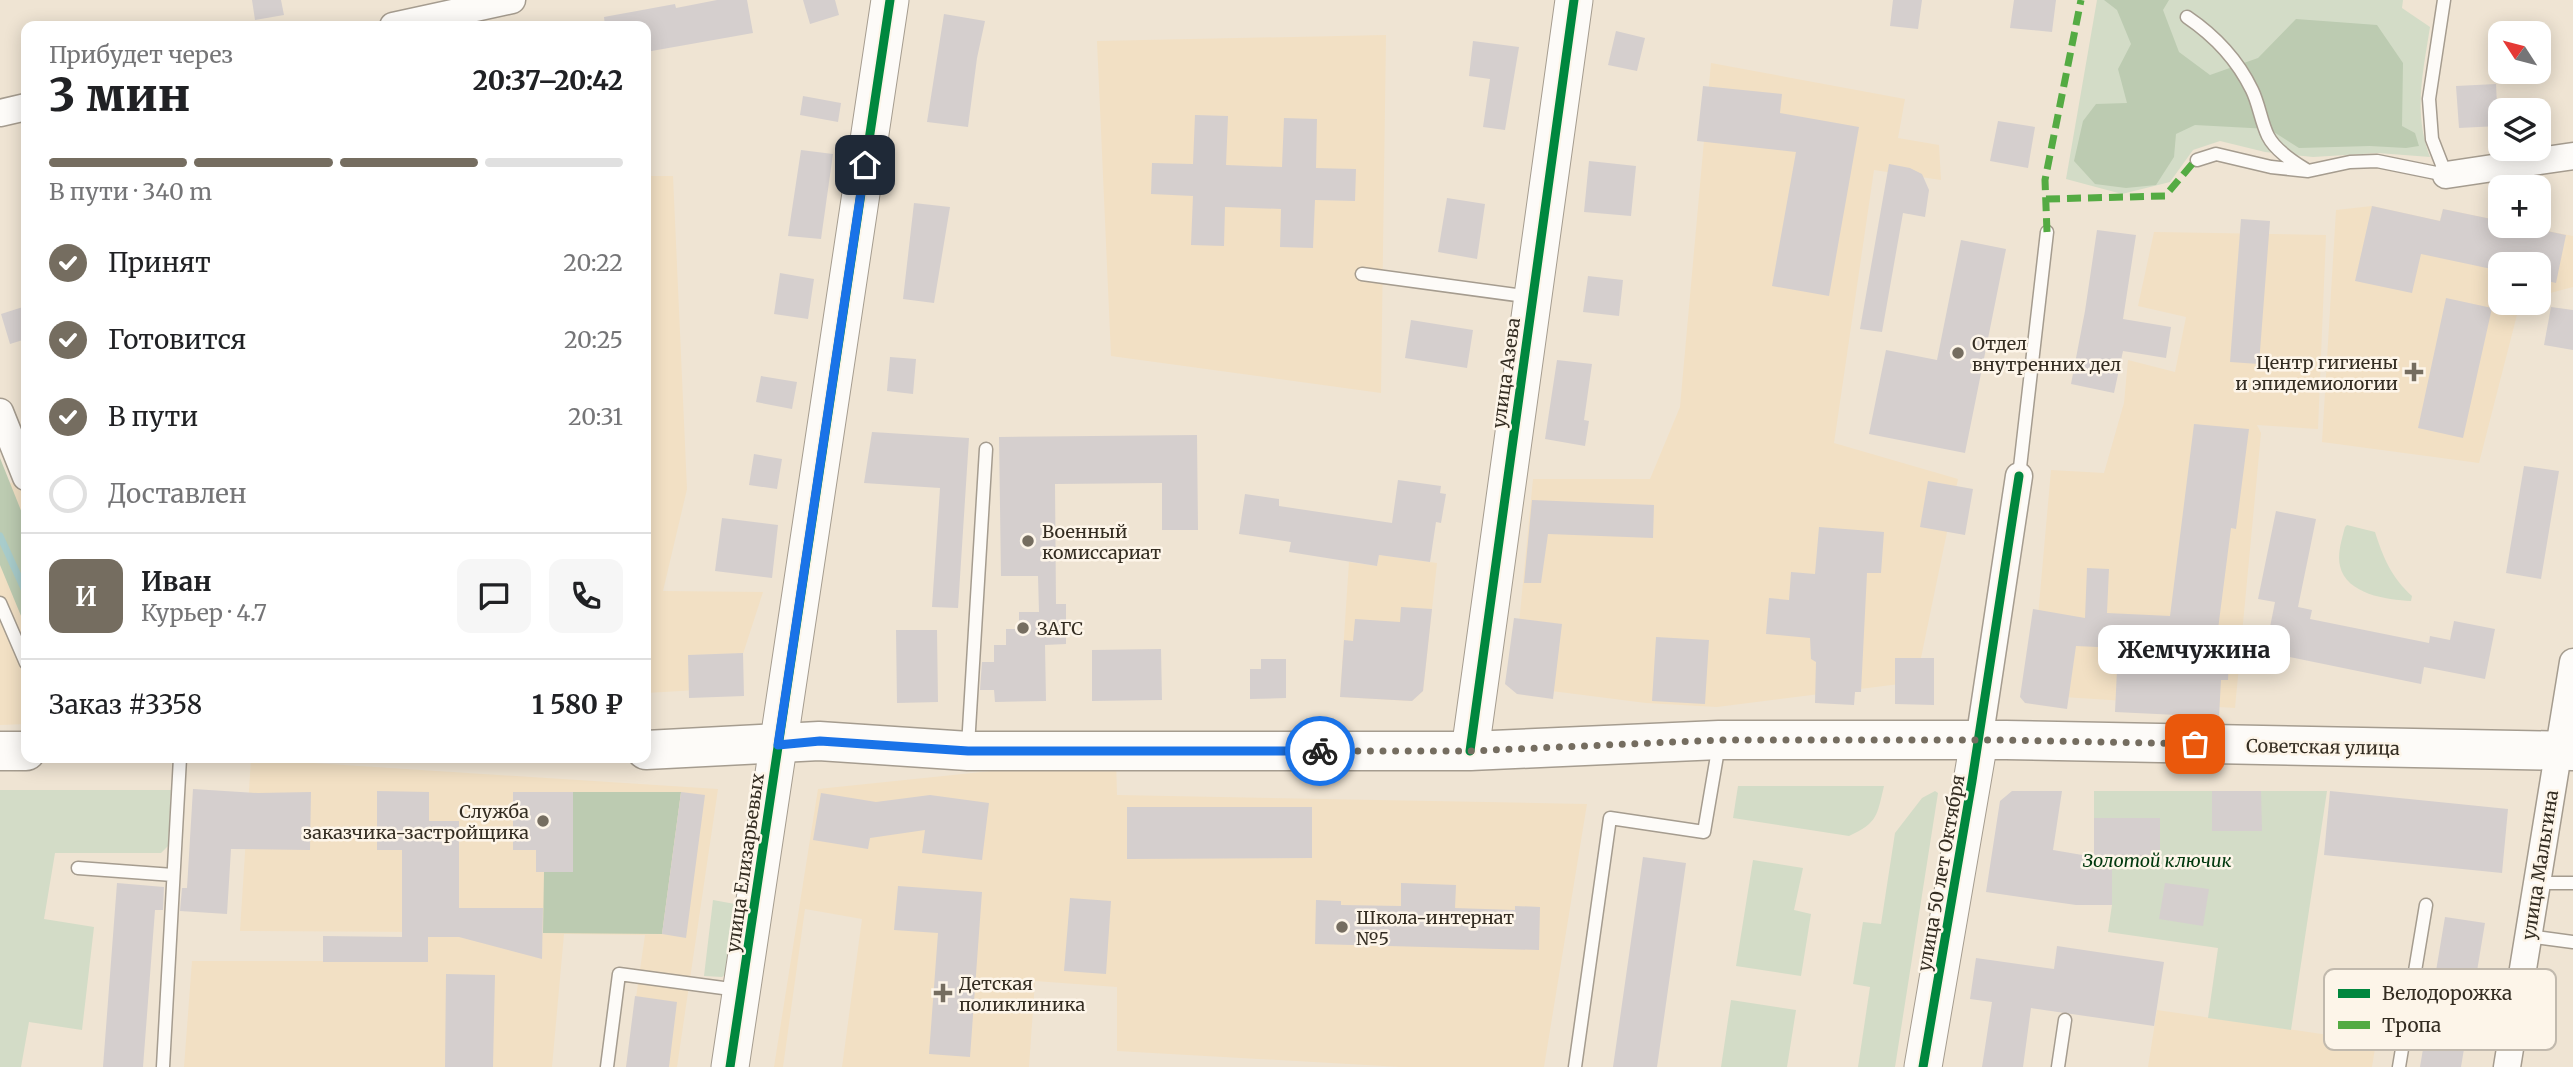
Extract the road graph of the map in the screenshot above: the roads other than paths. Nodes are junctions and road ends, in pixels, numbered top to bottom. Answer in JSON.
{"nodes":[{"id":1,"x":512,"y":0,"type":"edge"},
{"id":2,"x":890,"y":0,"type":"edge"},
{"id":3,"x":1574,"y":0,"type":"edge"},
{"id":4,"x":2444,"y":0,"type":"edge"},
{"id":5,"x":2187,"y":17,"type":"dead end"},
{"id":6,"x":416,"y":21,"type":"edge"},
{"id":7,"x":21,"y":108,"type":"edge"},
{"id":8,"x":0,"y":113,"type":"edge"},
{"id":9,"x":2573,"y":156,"type":"edge"},
{"id":10,"x":2197,"y":160,"type":"dead end"},
{"id":11,"x":2308,"y":171,"type":"junction"},
{"id":12,"x":2446,"y":175,"type":"junction"},
{"id":13,"x":2047,"y":232,"type":"dead end"},
{"id":14,"x":1362,"y":274,"type":"dead end"},
{"id":15,"x":1533,"y":298,"type":"junction"},
{"id":16,"x":0,"y":412,"type":"edge"},
{"id":17,"x":986,"y":449,"type":"dead end"},
{"id":18,"x":21,"y":464,"type":"edge"},
{"id":19,"x":2019,"y":475,"type":"joint"},
{"id":20,"x":0,"y":603,"type":"edge"},
{"id":21,"x":21,"y":651,"type":"edge"},
{"id":22,"x":2573,"y":662,"type":"edge"},
{"id":23,"x":1719,"y":740,"type":"junction"},
{"id":24,"x":1979,"y":741,"type":"junction"},
{"id":25,"x":778,"y":745,"type":"junction"},
{"id":26,"x":651,"y":750,"type":"edge"},
{"id":27,"x":0,"y":751,"type":"edge"},
{"id":28,"x":21,"y":751,"type":"edge"},
{"id":29,"x":968,"y":751,"type":"junction"},
{"id":30,"x":1470,"y":751,"type":"junction"},
{"id":31,"x":2566,"y":751,"type":"edge"},
{"id":32,"x":180,"y":763,"type":"edge"},
{"id":33,"x":78,"y":868,"type":"dead end"},
{"id":34,"x":173,"y":875,"type":"junction"},
{"id":35,"x":2537,"y":883,"type":"junction"},
{"id":36,"x":2573,"y":883,"type":"edge"},
{"id":37,"x":2426,"y":905,"type":"dead end"},
{"id":38,"x":2528,"y":936,"type":"junction"},
{"id":39,"x":2573,"y":943,"type":"edge"},
{"id":40,"x":2415,"y":969,"type":"edge"},
{"id":41,"x":2523,"y":969,"type":"edge"},
{"id":42,"x":742,"y":990,"type":"junction"},
{"id":43,"x":2065,"y":1020,"type":"dead end"},
{"id":44,"x":163,"y":1067,"type":"edge"},
{"id":45,"x":607,"y":1067,"type":"edge"},
{"id":46,"x":730,"y":1067,"type":"edge"},
{"id":47,"x":1576,"y":1067,"type":"edge"},
{"id":48,"x":1923,"y":1067,"type":"edge"},
{"id":49,"x":2058,"y":1067,"type":"edge"}],
"edges":[{"from":1,"to":6,"type":"street"},
{"from":2,"to":25,"type":"street","name":"улица Елизарьевых"},
{"from":3,"to":15,"type":"street","name":"улица Азева"},
{"from":4,"to":12,"type":"lane"},
{"from":5,"to":11,"type":"lane"},
{"from":7,"to":8,"type":"street"},
{"from":9,"to":12,"type":"street"},
{"from":10,"to":11,"type":"lane"},
{"from":11,"to":12,"type":"lane"},
{"from":13,"to":19,"type":"lane"},
{"from":14,"to":15,"type":"lane"},
{"from":15,"to":30,"type":"street","name":"улица Азева"},
{"from":16,"to":18,"type":"street"},
{"from":17,"to":29,"type":"lane"},
{"from":19,"to":24,"type":"street","name":"улица 50 лет Октября"},
{"from":20,"to":21,"type":"lane"},
{"from":22,"to":31,"type":"street","name":"улица Мальгина"},
{"from":23,"to":24,"type":"main road","name":"Советская улица"},
{"from":23,"to":30,"type":"main road","name":"Советская улица"},
{"from":23,"to":47,"type":"lane"},
{"from":24,"to":31,"type":"main road","name":"Советская улица"},
{"from":24,"to":48,"type":"street","name":"улица 50 лет Октября"},
{"from":25,"to":26,"type":"main road","name":"Советская улица"},
{"from":25,"to":29,"type":"main road","name":"Советская улица"},
{"from":25,"to":42,"type":"street","name":"улица Елизарьевых"},
{"from":27,"to":28,"type":"main road"},
{"from":29,"to":30,"type":"main road","name":"Советская улица"},
{"from":31,"to":35,"type":"street","name":"улица Мальгина"},
{"from":32,"to":34,"type":"lane"},
{"from":33,"to":34,"type":"lane"},
{"from":34,"to":44,"type":"lane"},
{"from":35,"to":36,"type":"lane"},
{"from":35,"to":38,"type":"street","name":"улица Мальгина"},
{"from":37,"to":40,"type":"lane"},
{"from":38,"to":39,"type":"lane"},
{"from":38,"to":41,"type":"street","name":"улица Мальгина"},
{"from":42,"to":45,"type":"lane"},
{"from":42,"to":46,"type":"street","name":"улица Елизарьевых"},
{"from":43,"to":49,"type":"lane"}]}
